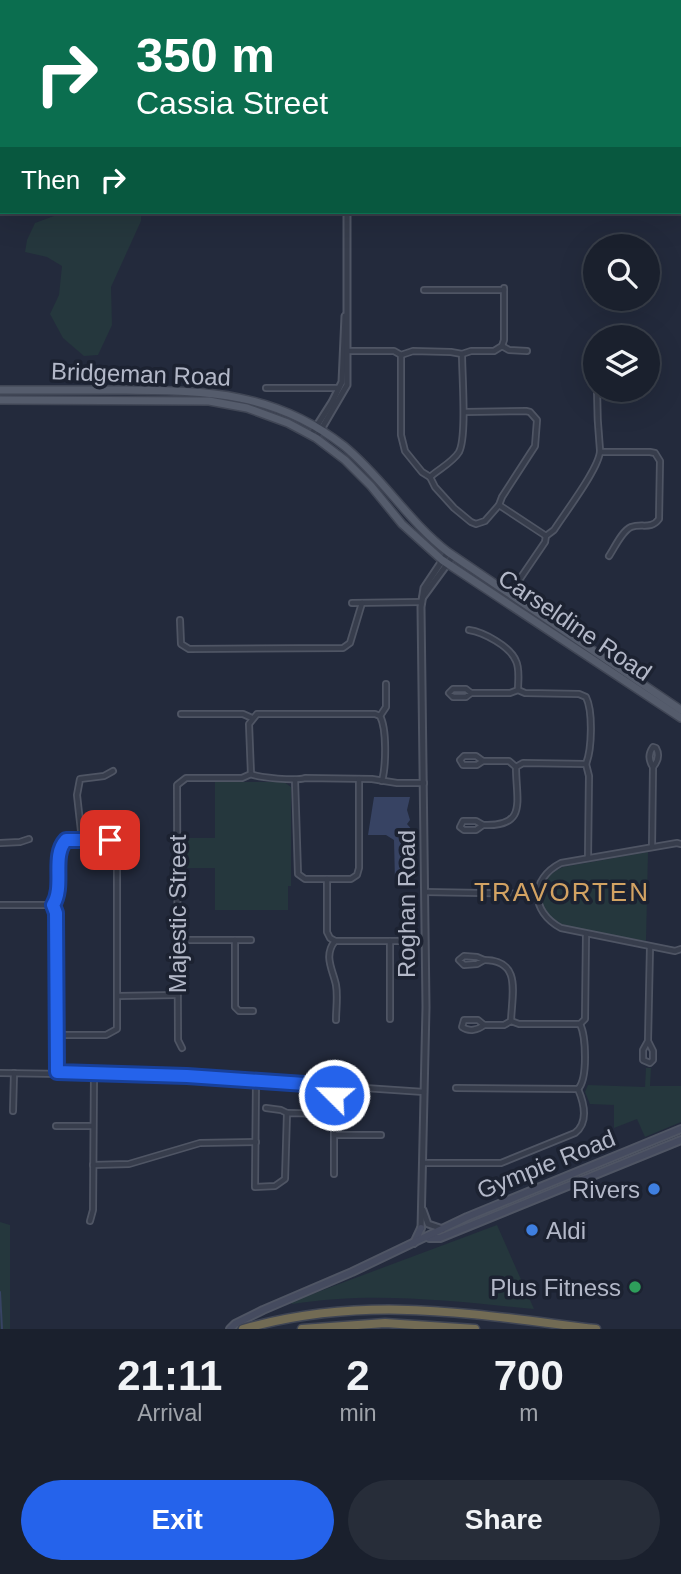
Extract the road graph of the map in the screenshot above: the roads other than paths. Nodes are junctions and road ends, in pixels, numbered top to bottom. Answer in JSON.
{"nodes":[{"id":1,"x":347,"y":214,"type":"edge"},
{"id":2,"x":424,"y":290,"type":"dead end"},
{"id":3,"x":502,"y":346,"type":"junction"},
{"id":4,"x":346,"y":351,"type":"junction"},
{"id":5,"x":527,"y":351,"type":"dead end"},
{"id":6,"x":401,"y":355,"type":"junction"},
{"id":7,"x":462,"y":355,"type":"junction"},
{"id":8,"x":267,"y":388,"type":"dead end"},
{"id":9,"x":343,"y":388,"type":"junction"},
{"id":10,"x":0,"y":390,"type":"edge"},
{"id":11,"x":0,"y":400,"type":"edge"},
{"id":12,"x":597,"y":402,"type":"edge"},
{"id":13,"x":465,"y":412,"type":"junction"},
{"id":14,"x":319,"y":429,"type":"junction"},
{"id":15,"x":314,"y":437,"type":"junction"},
{"id":16,"x":601,"y":452,"type":"junction"},
{"id":17,"x":430,"y":477,"type":"junction"},
{"id":18,"x":499,"y":505,"type":"junction"},
{"id":19,"x":546,"y":536,"type":"junction"},
{"id":20,"x":450,"y":554,"type":"junction"},
{"id":21,"x":609,"y":556,"type":"dead end"},
{"id":22,"x":444,"y":562,"type":"junction"},
{"id":23,"x":508,"y":595,"type":"junction"},
{"id":24,"x":423,"y":599,"type":"junction"},
{"id":25,"x":352,"y":603,"type":"dead end"},
{"id":26,"x":362,"y":603,"type":"junction"},
{"id":27,"x":180,"y":620,"type":"dead end"},
{"id":28,"x":469,"y":629,"type":"dead end"},
{"id":29,"x":386,"y":684,"type":"dead end"},
{"id":30,"x":518,"y":690,"type":"junction"},
{"id":31,"x":471,"y":693,"type":"dead end"},
{"id":32,"x":681,"y":710,"type":"edge"},
{"id":33,"x":181,"y":714,"type":"dead end"},
{"id":34,"x":380,"y":716,"type":"junction"},
{"id":35,"x":252,"y":718,"type":"junction"},
{"id":36,"x":681,"y":718,"type":"edge"},
{"id":37,"x":483,"y":761,"type":"dead end"},
{"id":38,"x":586,"y":764,"type":"junction"},
{"id":39,"x":516,"y":767,"type":"junction"},
{"id":40,"x":653,"y":767,"type":"dead end"},
{"id":41,"x":113,"y":771,"type":"dead end"},
{"id":42,"x":251,"y":774,"type":"junction"},
{"id":43,"x":359,"y":779,"type":"junction"},
{"id":44,"x":295,"y":780,"type":"junction"},
{"id":45,"x":382,"y":781,"type":"junction"},
{"id":46,"x":424,"y":783,"type":"junction"},
{"id":47,"x":483,"y":825,"type":"dead end"},
{"id":48,"x":29,"y":839,"type":"dead end"},
{"id":49,"x":82,"y":840,"type":"junction"},
{"id":50,"x":0,"y":843,"type":"edge"},
{"id":51,"x":681,"y":844,"type":"edge"},
{"id":52,"x":652,"y":847,"type":"junction"},
{"id":53,"x":588,"y":858,"type":"junction"},
{"id":54,"x":327,"y":879,"type":"junction"},
{"id":55,"x":425,"y":892,"type":"junction"},
{"id":56,"x":538,"y":894,"type":"junction"},
{"id":57,"x":0,"y":905,"type":"edge"},
{"id":58,"x":53,"y":905,"type":"junction"},
{"id":59,"x":586,"y":934,"type":"junction"},
{"id":60,"x":177,"y":940,"type":"junction"},
{"id":61,"x":235,"y":940,"type":"junction"},
{"id":62,"x":251,"y":940,"type":"dead end"},
{"id":63,"x":334,"y":941,"type":"junction"},
{"id":64,"x":390,"y":941,"type":"junction"},
{"id":65,"x":425,"y":941,"type":"junction"},
{"id":66,"x":650,"y":947,"type":"junction"},
{"id":67,"x":681,"y":949,"type":"edge"},
{"id":68,"x":484,"y":960,"type":"junction"},
{"id":69,"x":177,"y":995,"type":"junction"},
{"id":70,"x":118,"y":996,"type":"junction"},
{"id":71,"x":253,"y":1011,"type":"dead end"},
{"id":72,"x":390,"y":1019,"type":"dead end"},
{"id":73,"x":336,"y":1020,"type":"dead end"},
{"id":74,"x":511,"y":1021,"type":"junction"},
{"id":75,"x":580,"y":1024,"type":"junction"},
{"id":76,"x":484,"y":1025,"type":"dead end"},
{"id":77,"x":57,"y":1035,"type":"junction"},
{"id":78,"x":648,"y":1041,"type":"dead end"},
{"id":79,"x":182,"y":1048,"type":"dead end"},
{"id":80,"x":57,"y":1072,"type":"junction"},
{"id":81,"x":0,"y":1073,"type":"edge"},
{"id":82,"x":14,"y":1073,"type":"junction"},
{"id":83,"x":94,"y":1074,"type":"junction"},
{"id":84,"x":256,"y":1080,"type":"junction"},
{"id":85,"x":334,"y":1086,"type":"junction"},
{"id":86,"x":456,"y":1088,"type":"dead end"},
{"id":87,"x":578,"y":1089,"type":"junction"},
{"id":88,"x":425,"y":1092,"type":"junction"},
{"id":89,"x":266,"y":1108,"type":"dead end"},
{"id":90,"x":13,"y":1111,"type":"dead end"},
{"id":91,"x":287,"y":1113,"type":"junction"},
{"id":92,"x":334,"y":1114,"type":"junction"},
{"id":93,"x":56,"y":1126,"type":"dead end"},
{"id":94,"x":93,"y":1126,"type":"junction"},
{"id":95,"x":681,"y":1129,"type":"edge"},
{"id":96,"x":334,"y":1135,"type":"junction"},
{"id":97,"x":382,"y":1135,"type":"dead end"},
{"id":98,"x":681,"y":1139,"type":"edge"},
{"id":99,"x":256,"y":1142,"type":"junction"},
{"id":100,"x":424,"y":1163,"type":"junction"},
{"id":101,"x":93,"y":1165,"type":"junction"},
{"id":102,"x":334,"y":1174,"type":"dead end"},
{"id":103,"x":423,"y":1210,"type":"junction"},
{"id":104,"x":90,"y":1221,"type":"dead end"},
{"id":105,"x":421,"y":1228,"type":"junction"},
{"id":106,"x":443,"y":1229,"type":"junction"},
{"id":107,"x":427,"y":1237,"type":"junction"},
{"id":108,"x":414,"y":1243,"type":"junction"},
{"id":109,"x":230,"y":1329,"type":"edge"},
{"id":110,"x":243,"y":1329,"type":"edge"},
{"id":111,"x":302,"y":1329,"type":"edge"},
{"id":112,"x":475,"y":1329,"type":"edge"},
{"id":113,"x":596,"y":1329,"type":"edge"}],
"edges":[{"from":1,"to":4,"type":"street"},
{"from":2,"to":3,"type":"street"},
{"from":3,"to":5,"type":"street"},
{"from":3,"to":7,"type":"street"},
{"from":4,"to":6,"type":"street"},
{"from":4,"to":9,"type":"street"},
{"from":6,"to":7,"type":"street"},
{"from":6,"to":17,"type":"street"},
{"from":7,"to":13,"type":"street"},
{"from":8,"to":9,"type":"street","name":"Bridgeman Road"},
{"from":9,"to":14,"type":"street"},
{"from":10,"to":14,"type":"main road","name":"Bridgeman Road"},
{"from":11,"to":15,"type":"main road","name":"Bridgeman Road"},
{"from":12,"to":16,"type":"street"},
{"from":13,"to":17,"type":"street"},
{"from":13,"to":18,"type":"street"},
{"from":14,"to":15,"type":"street"},
{"from":14,"to":20,"type":"main road"},
{"from":15,"to":22,"type":"main road"},
{"from":16,"to":19,"type":"street"},
{"from":16,"to":21,"type":"street"},
{"from":17,"to":18,"type":"street"},
{"from":18,"to":19,"type":"street"},
{"from":19,"to":23,"type":"street"},
{"from":20,"to":22,"type":"street","name":"Roghan Road"},
{"from":20,"to":23,"type":"main road","name":"Carseldine Road"},
{"from":22,"to":24,"type":"street","name":"Roghan Road"},
{"from":22,"to":36,"type":"main road","name":"Carseldine Road"},
{"from":23,"to":32,"type":"main road","name":"Carseldine Road"},
{"from":24,"to":26,"type":"street"},
{"from":24,"to":46,"type":"street","name":"Roghan Road"},
{"from":25,"to":26,"type":"street"},
{"from":26,"to":27,"type":"street"},
{"from":28,"to":30,"type":"street"},
{"from":29,"to":34,"type":"street"},
{"from":30,"to":31,"type":"street"},
{"from":30,"to":38,"type":"street"},
{"from":33,"to":35,"type":"street"},
{"from":34,"to":35,"type":"street"},
{"from":34,"to":45,"type":"street"},
{"from":35,"to":42,"type":"street"},
{"from":37,"to":39,"type":"street"},
{"from":38,"to":39,"type":"street"},
{"from":38,"to":53,"type":"street"},
{"from":39,"to":47,"type":"street"},
{"from":40,"to":52,"type":"street"},
{"from":41,"to":49,"type":"street"},
{"from":42,"to":44,"type":"street"},
{"from":42,"to":60,"type":"street","name":"Majestic Street"},
{"from":43,"to":44,"type":"street"},
{"from":43,"to":45,"type":"street"},
{"from":43,"to":54,"type":"street"},
{"from":44,"to":54,"type":"street"},
{"from":45,"to":46,"type":"street"},
{"from":46,"to":55,"type":"street","name":"Roghan Road"},
{"from":48,"to":50,"type":"street"},
{"from":49,"to":58,"type":"street"},
{"from":49,"to":70,"type":"street"},
{"from":51,"to":52,"type":"street"},
{"from":52,"to":53,"type":"street"},
{"from":53,"to":56,"type":"street"},
{"from":54,"to":63,"type":"street"},
{"from":55,"to":56,"type":"street"},
{"from":55,"to":65,"type":"street","name":"Roghan Road"},
{"from":56,"to":59,"type":"street"},
{"from":57,"to":58,"type":"street"},
{"from":58,"to":77,"type":"street"},
{"from":59,"to":66,"type":"street"},
{"from":59,"to":75,"type":"street"},
{"from":60,"to":61,"type":"street"},
{"from":60,"to":69,"type":"street","name":"Majestic Street"},
{"from":61,"to":62,"type":"street"},
{"from":61,"to":71,"type":"street"},
{"from":63,"to":64,"type":"street"},
{"from":63,"to":73,"type":"street"},
{"from":64,"to":65,"type":"street"},
{"from":64,"to":72,"type":"street"},
{"from":65,"to":88,"type":"street","name":"Roghan Road"},
{"from":66,"to":67,"type":"street"},
{"from":66,"to":78,"type":"street"},
{"from":68,"to":68,"type":"street"},
{"from":68,"to":74,"type":"street"},
{"from":69,"to":70,"type":"street"},
{"from":69,"to":79,"type":"street","name":"Majestic Street"},
{"from":70,"to":77,"type":"street"},
{"from":74,"to":75,"type":"street"},
{"from":74,"to":76,"type":"street"},
{"from":75,"to":87,"type":"street"},
{"from":77,"to":80,"type":"street"},
{"from":80,"to":82,"type":"street"},
{"from":80,"to":83,"type":"street"},
{"from":81,"to":82,"type":"street"},
{"from":82,"to":90,"type":"street"},
{"from":83,"to":84,"type":"street"},
{"from":83,"to":94,"type":"street"},
{"from":84,"to":85,"type":"street"},
{"from":84,"to":99,"type":"street"},
{"from":85,"to":88,"type":"street"},
{"from":85,"to":92,"type":"street"},
{"from":86,"to":87,"type":"street"},
{"from":87,"to":100,"type":"street"},
{"from":88,"to":100,"type":"street","name":"Roghan Road"},
{"from":89,"to":91,"type":"street"},
{"from":91,"to":92,"type":"street"},
{"from":91,"to":99,"type":"street"},
{"from":92,"to":96,"type":"street"},
{"from":93,"to":94,"type":"street"},
{"from":94,"to":101,"type":"street"},
{"from":95,"to":106,"type":"main road","name":"Gympie Road"},
{"from":96,"to":97,"type":"street"},
{"from":96,"to":102,"type":"street"},
{"from":98,"to":107,"type":"main road","name":"Gympie Road"},
{"from":99,"to":101,"type":"street"},
{"from":100,"to":103,"type":"street","name":"Roghan Road"},
{"from":101,"to":104,"type":"street"},
{"from":103,"to":105,"type":"street","name":"Roghan Road"},
{"from":103,"to":106,"type":"street"},
{"from":105,"to":107,"type":"street"},
{"from":105,"to":108,"type":"main road"},
{"from":106,"to":107,"type":"main road","name":"Gympie Road"},
{"from":107,"to":108,"type":"main road","name":"Gympie Road"},
{"from":108,"to":109,"type":"main road","name":"Gympie Road"},
{"from":110,"to":113,"type":"highway"},
{"from":111,"to":112,"type":"highway"}]}
